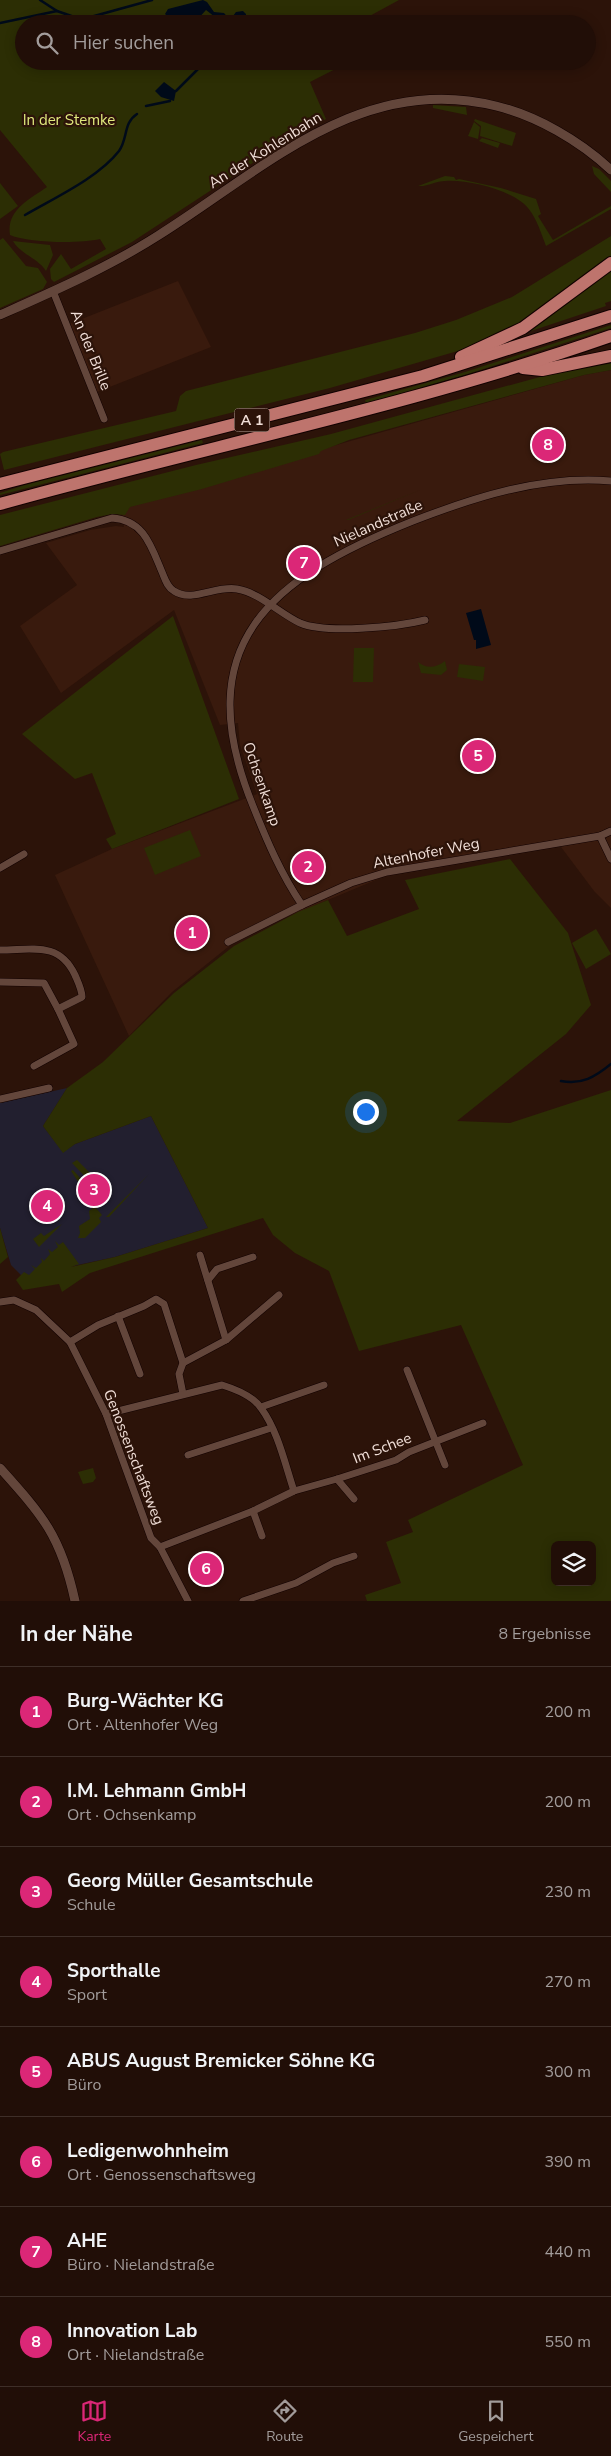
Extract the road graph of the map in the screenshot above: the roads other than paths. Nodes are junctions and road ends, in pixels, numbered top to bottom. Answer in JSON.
{"nodes":[{"id":1,"x":611,"y":170,"type":"edge"},
{"id":2,"x":611,"y":263,"type":"edge"},
{"id":3,"x":53,"y":291,"type":"junction"},
{"id":4,"x":0,"y":316,"type":"edge"},
{"id":5,"x":611,"y":316,"type":"edge"},
{"id":6,"x":611,"y":336,"type":"edge"},
{"id":7,"x":611,"y":356,"type":"edge"},
{"id":8,"x":517,"y":367,"type":"junction"},
{"id":9,"x":423,"y":376,"type":"junction"},
{"id":10,"x":104,"y":418,"type":"dead end"},
{"id":11,"x":611,"y":481,"type":"edge"},
{"id":12,"x":0,"y":484,"type":"edge"},
{"id":13,"x":0,"y":504,"type":"edge"},
{"id":14,"x":0,"y":551,"type":"edge"},
{"id":15,"x":269,"y":605,"type":"junction"},
{"id":16,"x":425,"y":620,"type":"dead end"},
{"id":17,"x":611,"y":831,"type":"edge"},
{"id":18,"x":600,"y":836,"type":"junction"},
{"id":19,"x":24,"y":854,"type":"dead end"},
{"id":20,"x":611,"y":859,"type":"edge"},
{"id":21,"x":0,"y":868,"type":"edge"},
{"id":22,"x":302,"y":905,"type":"junction"},
{"id":23,"x":228,"y":942,"type":"dead end"},
{"id":24,"x":0,"y":950,"type":"edge"},
{"id":25,"x":0,"y":982,"type":"edge"},
{"id":26,"x":58,"y":1009,"type":"junction"},
{"id":27,"x":34,"y":1066,"type":"dead end"},
{"id":28,"x":49,"y":1088,"type":"dead end"},
{"id":29,"x":0,"y":1099,"type":"edge"},
{"id":30,"x":200,"y":1255,"type":"dead end"},
{"id":31,"x":253,"y":1257,"type":"dead end"},
{"id":32,"x":208,"y":1280,"type":"junction"},
{"id":33,"x":279,"y":1295,"type":"dead end"},
{"id":34,"x":0,"y":1302,"type":"edge"},
{"id":35,"x":118,"y":1316,"type":"junction"},
{"id":36,"x":226,"y":1340,"type":"junction"},
{"id":37,"x":70,"y":1342,"type":"junction"},
{"id":38,"x":183,"y":1363,"type":"junction"},
{"id":39,"x":408,"y":1370,"type":"dead end"},
{"id":40,"x":140,"y":1374,"type":"dead end"},
{"id":41,"x":324,"y":1385,"type":"dead end"},
{"id":42,"x":183,"y":1394,"type":"junction"},
{"id":43,"x":261,"y":1407,"type":"junction"},
{"id":44,"x":106,"y":1414,"type":"junction"},
{"id":45,"x":483,"y":1423,"type":"dead end"},
{"id":46,"x":272,"y":1428,"type":"junction"},
{"id":47,"x":437,"y":1442,"type":"junction"},
{"id":48,"x":188,"y":1455,"type":"dead end"},
{"id":49,"x":445,"y":1465,"type":"dead end"},
{"id":50,"x":0,"y":1468,"type":"edge"},
{"id":51,"x":337,"y":1479,"type":"junction"},
{"id":52,"x":294,"y":1491,"type":"junction"},
{"id":53,"x":354,"y":1499,"type":"dead end"},
{"id":54,"x":253,"y":1511,"type":"junction"},
{"id":55,"x":262,"y":1536,"type":"dead end"},
{"id":56,"x":160,"y":1547,"type":"junction"},
{"id":57,"x":354,"y":1556,"type":"dead end"},
{"id":58,"x":75,"y":1601,"type":"edge"},
{"id":59,"x":188,"y":1601,"type":"edge"},
{"id":60,"x":243,"y":1601,"type":"edge"}],
"edges":[{"from":1,"to":3,"type":"main road","name":"An der Kohlenbahn"},
{"from":2,"to":9,"type":"highway"},
{"from":3,"to":4,"type":"main road","name":"An der Kohlenbahn"},
{"from":3,"to":10,"type":"street","name":"An der Brille"},
{"from":5,"to":9,"type":"highway","number":"A 1"},
{"from":6,"to":8,"type":"highway","number":"A 1"},
{"from":7,"to":8,"type":"highway"},
{"from":8,"to":13,"type":"highway","number":"A 1"},
{"from":9,"to":12,"type":"highway","number":"A 1"},
{"from":11,"to":15,"type":"street","name":"Nielandstraße"},
{"from":14,"to":15,"type":"street"},
{"from":15,"to":16,"type":"street"},
{"from":15,"to":22,"type":"street","name":"Ochsenkamp"},
{"from":17,"to":18,"type":"street","name":"Altenhofer Weg"},
{"from":18,"to":20,"type":"street"},
{"from":18,"to":22,"type":"street","name":"Altenhofer Weg"},
{"from":19,"to":21,"type":"street"},
{"from":22,"to":23,"type":"street","name":"Altenhofer Weg"},
{"from":24,"to":26,"type":"street"},
{"from":25,"to":26,"type":"street"},
{"from":26,"to":27,"type":"street"},
{"from":28,"to":29,"type":"street"},
{"from":30,"to":32,"type":"street"},
{"from":31,"to":32,"type":"street"},
{"from":32,"to":36,"type":"street"},
{"from":33,"to":36,"type":"street"},
{"from":34,"to":37,"type":"street","name":"Genossenschaftsweg"},
{"from":35,"to":37,"type":"street"},
{"from":35,"to":38,"type":"street"},
{"from":35,"to":40,"type":"street"},
{"from":36,"to":38,"type":"street"},
{"from":37,"to":44,"type":"street","name":"Genossenschaftsweg"},
{"from":38,"to":42,"type":"street"},
{"from":39,"to":47,"type":"street","name":"Im Schee"},
{"from":41,"to":43,"type":"street"},
{"from":42,"to":43,"type":"street"},
{"from":42,"to":44,"type":"street"},
{"from":43,"to":46,"type":"street"},
{"from":44,"to":56,"type":"street","name":"Genossenschaftsweg"},
{"from":45,"to":47,"type":"street","name":"Im Schee"},
{"from":46,"to":48,"type":"street"},
{"from":46,"to":52,"type":"street"},
{"from":47,"to":49,"type":"street","name":"Im Schee"},
{"from":47,"to":51,"type":"street","name":"Im Schee"},
{"from":50,"to":58,"type":"main road"},
{"from":51,"to":52,"type":"street","name":"Im Schee"},
{"from":51,"to":53,"type":"street"},
{"from":52,"to":54,"type":"street","name":"Im Schee"},
{"from":54,"to":55,"type":"street"},
{"from":54,"to":56,"type":"street","name":"Im Schee"},
{"from":56,"to":59,"type":"street","name":"Genossenschaftsweg"},
{"from":57,"to":60,"type":"street"}]}
